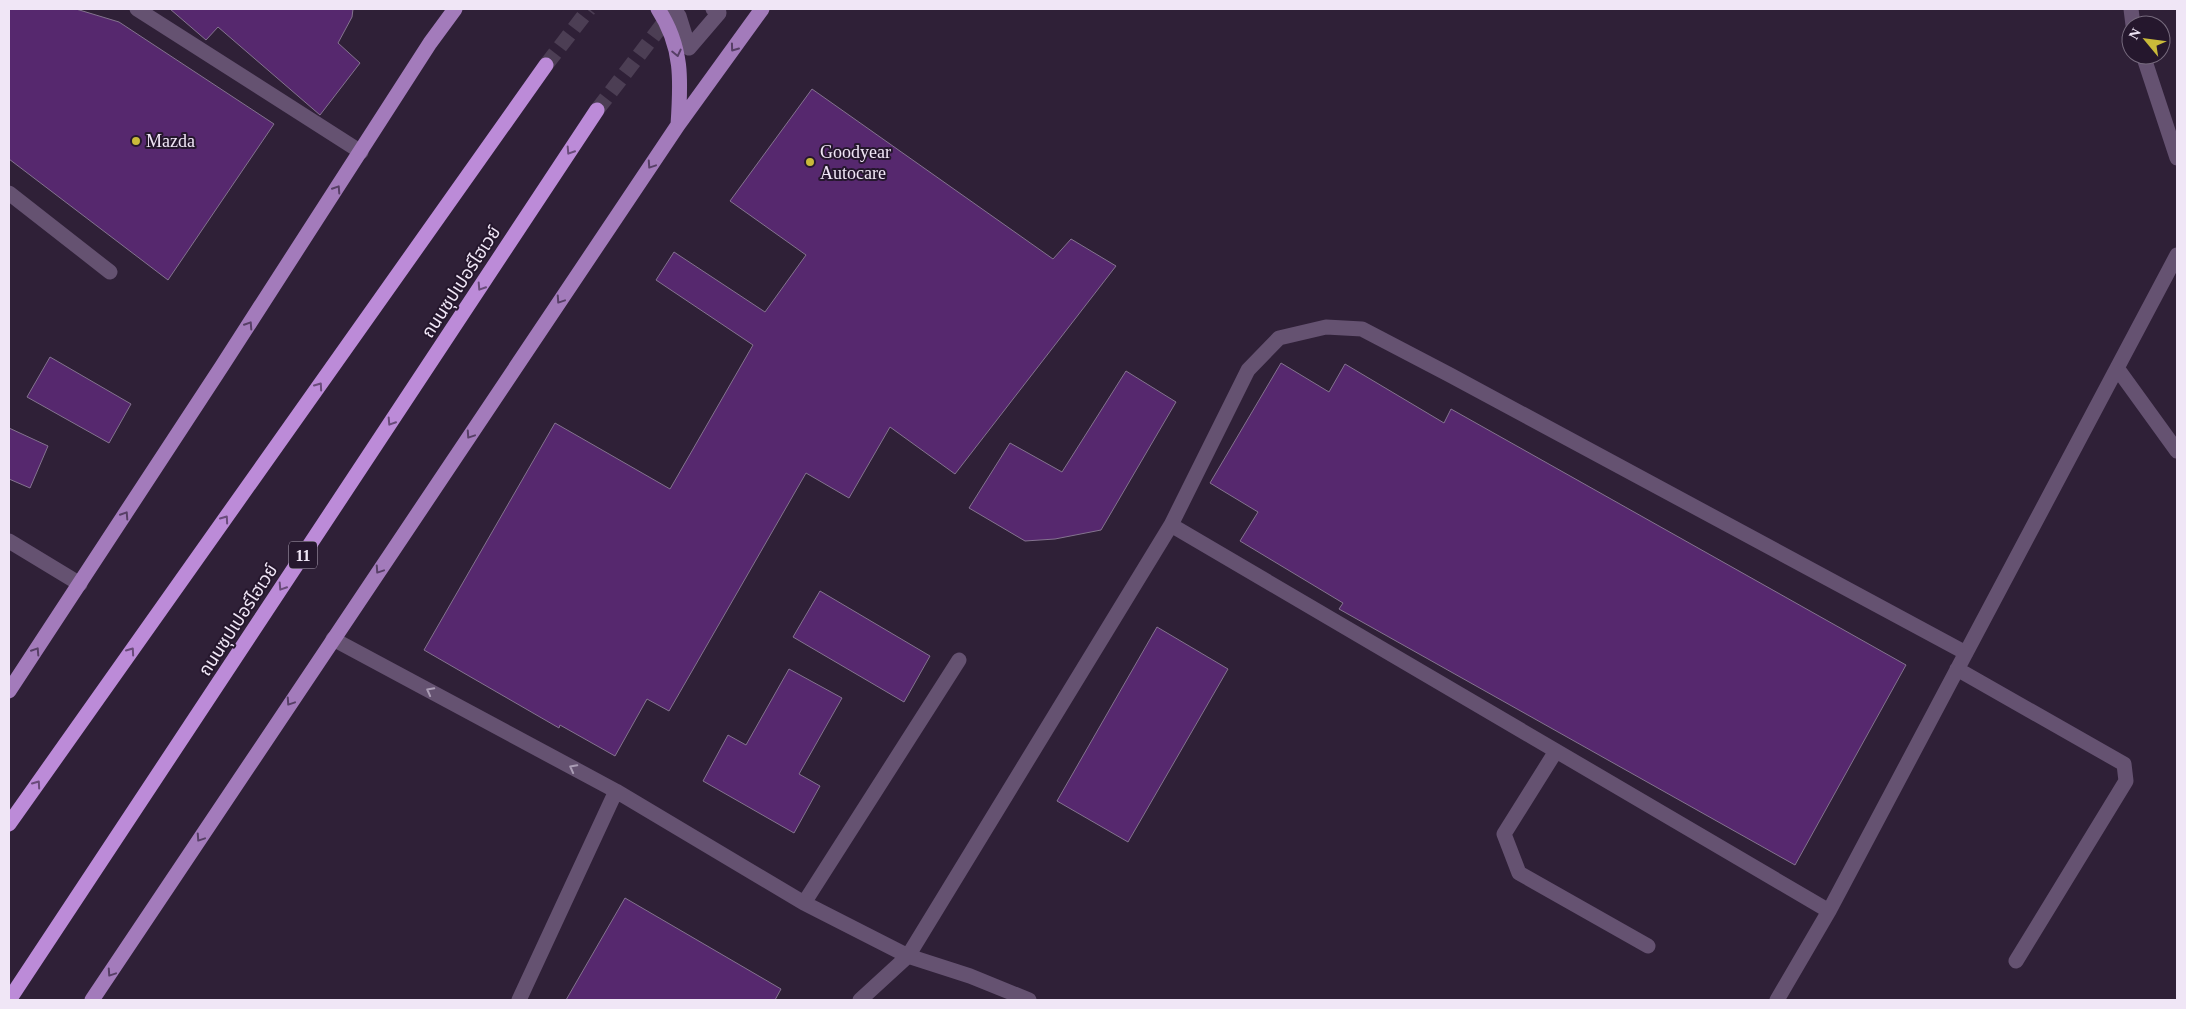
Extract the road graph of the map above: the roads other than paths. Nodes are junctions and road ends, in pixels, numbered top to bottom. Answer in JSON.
{"nodes":[{"id":1,"x":137,"y":9,"type":"edge"},
{"id":2,"x":442,"y":9,"type":"edge"},
{"id":3,"x":455,"y":9,"type":"edge"},
{"id":4,"x":658,"y":9,"type":"edge"},
{"id":5,"x":674,"y":9,"type":"edge"},
{"id":6,"x":713,"y":9,"type":"edge"},
{"id":7,"x":758,"y":10,"type":"edge"},
{"id":8,"x":430,"y":43,"type":"junction"},
{"id":9,"x":546,"y":65,"type":"tunnel mouth"},
{"id":10,"x":2146,"y":65,"type":"edge"},
{"id":11,"x":597,"y":110,"type":"tunnel mouth"},
{"id":12,"x":678,"y":125,"type":"junction"},
{"id":13,"x":361,"y":152,"type":"junction"},
{"id":14,"x":2177,"y":158,"type":"edge"},
{"id":15,"x":9,"y":193,"type":"edge"},
{"id":16,"x":2177,"y":255,"type":"edge"},
{"id":17,"x":110,"y":272,"type":"dead end"},
{"id":18,"x":2117,"y":368,"type":"junction"},
{"id":19,"x":2177,"y":451,"type":"edge"},
{"id":20,"x":1171,"y":525,"type":"junction"},
{"id":21,"x":9,"y":541,"type":"edge"},
{"id":22,"x":80,"y":584,"type":"junction"},
{"id":23,"x":333,"y":639,"type":"junction"},
{"id":24,"x":1966,"y":653,"type":"junction"},
{"id":25,"x":959,"y":660,"type":"dead end"},
{"id":26,"x":1957,"y":669,"type":"junction"},
{"id":27,"x":9,"y":692,"type":"edge"},
{"id":28,"x":1556,"y":751,"type":"junction"},
{"id":29,"x":616,"y":791,"type":"junction"},
{"id":30,"x":9,"y":824,"type":"edge"},
{"id":31,"x":804,"y":904,"type":"junction"},
{"id":32,"x":1829,"y":911,"type":"junction"},
{"id":33,"x":1648,"y":946,"type":"dead end"},
{"id":34,"x":908,"y":956,"type":"junction"},
{"id":35,"x":2016,"y":961,"type":"dead end"},
{"id":36,"x":9,"y":1000,"type":"edge"},
{"id":37,"x":92,"y":1000,"type":"edge"},
{"id":38,"x":518,"y":1000,"type":"edge"},
{"id":39,"x":860,"y":1000,"type":"edge"},
{"id":40,"x":1029,"y":1000,"type":"edge"},
{"id":41,"x":1777,"y":1000,"type":"edge"}],
"edges":[{"from":1,"to":13,"type":"street"},
{"from":2,"to":8,"type":"main road"},
{"from":3,"to":8,"type":"main road"},
{"from":4,"to":12,"type":"main road","one_way":true},
{"from":5,"to":6,"type":"street"},
{"from":7,"to":12,"type":"main road","one_way":true},
{"from":8,"to":13,"type":"main road"},
{"from":30,"to":9,"type":"highway","one_way":true},
{"from":10,"to":14,"type":"street"},
{"from":11,"to":36,"type":"highway","name":"ถนนซุปเปอร์ไฮเวย์","number":"11","one_way":true},
{"from":12,"to":23,"type":"main road","one_way":true},
{"from":22,"to":13,"type":"main road","one_way":true},
{"from":15,"to":17,"type":"street"},
{"from":16,"to":18,"type":"street"},
{"from":18,"to":19,"type":"street"},
{"from":18,"to":24,"type":"street"},
{"from":20,"to":24,"type":"street"},
{"from":20,"to":28,"type":"street"},
{"from":20,"to":34,"type":"street"},
{"from":21,"to":22,"type":"street"},
{"from":27,"to":22,"type":"main road","one_way":true},
{"from":29,"to":23,"type":"street","one_way":true},
{"from":23,"to":37,"type":"main road","one_way":true},
{"from":24,"to":26,"type":"street"},
{"from":25,"to":31,"type":"street"},
{"from":26,"to":32,"type":"street"},
{"from":26,"to":35,"type":"street"},
{"from":28,"to":32,"type":"street"},
{"from":28,"to":33,"type":"street"},
{"from":29,"to":31,"type":"street"},
{"from":29,"to":38,"type":"street"},
{"from":31,"to":34,"type":"street"},
{"from":32,"to":41,"type":"street"},
{"from":34,"to":39,"type":"street"},
{"from":34,"to":40,"type":"street"}]}
